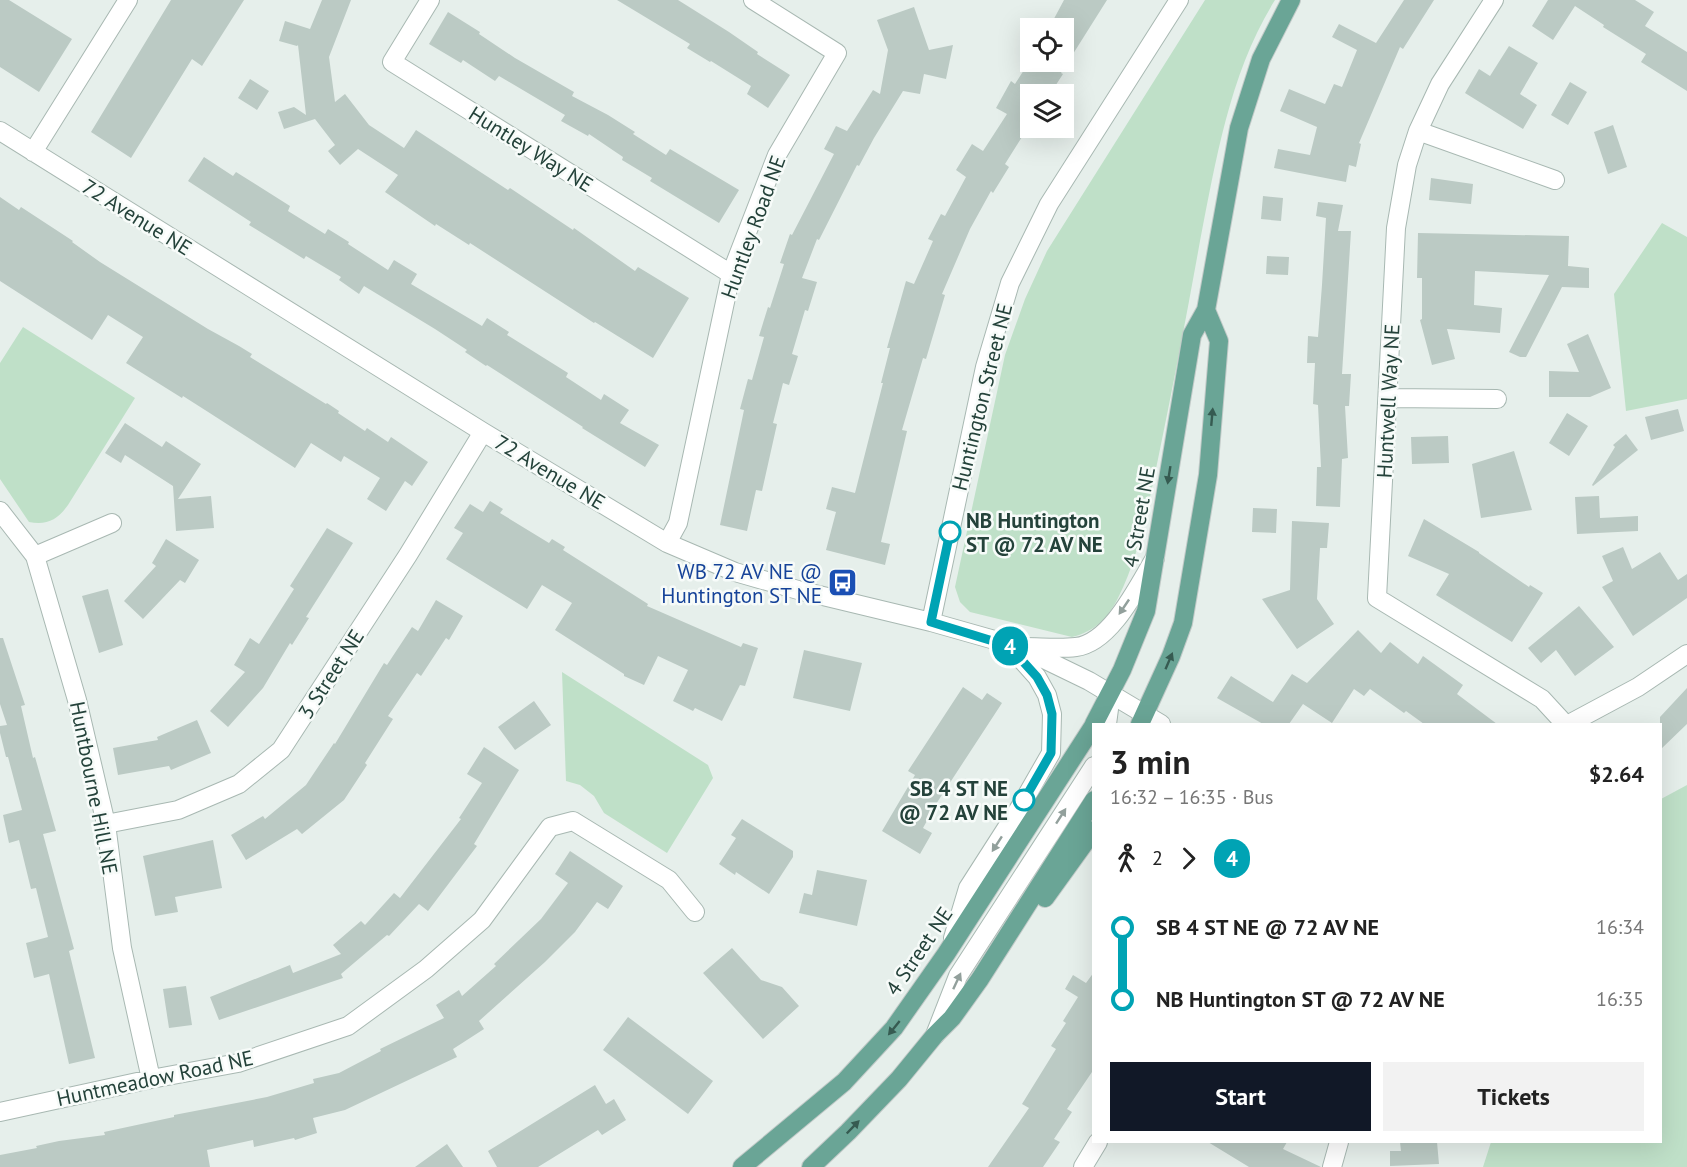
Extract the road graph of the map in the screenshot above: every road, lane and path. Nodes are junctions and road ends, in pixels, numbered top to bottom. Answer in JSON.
{"nodes":[{"id":1,"x":128,"y":0,"type":"edge"},
{"id":2,"x":429,"y":0,"type":"edge"},
{"id":3,"x":753,"y":0,"type":"edge"},
{"id":4,"x":1179,"y":0,"type":"edge"},
{"id":5,"x":1291,"y":0,"type":"edge"},
{"id":6,"x":1494,"y":0,"type":"edge"},
{"id":7,"x":1418,"y":130,"type":"junction"},
{"id":8,"x":0,"y":131,"type":"edge"},
{"id":9,"x":33,"y":152,"type":"junction"},
{"id":10,"x":1555,"y":180,"type":"dead end"},
{"id":11,"x":731,"y":274,"type":"junction"},
{"id":12,"x":1206,"y":310,"type":"junction"},
{"id":13,"x":1388,"y":398,"type":"junction"},
{"id":14,"x":1497,"y":399,"type":"dead end"},
{"id":15,"x":483,"y":432,"type":"junction"},
{"id":16,"x":0,"y":511,"type":"edge"},
{"id":17,"x":112,"y":523,"type":"dead end"},
{"id":18,"x":667,"y":543,"type":"junction"},
{"id":19,"x":35,"y":556,"type":"junction"},
{"id":20,"x":1155,"y":558,"type":"junction"},
{"id":21,"x":931,"y":622,"type":"junction"},
{"id":22,"x":1014,"y":646,"type":"junction"},
{"id":23,"x":1687,"y":654,"type":"edge"},
{"id":24,"x":1111,"y":694,"type":"junction"},
{"id":25,"x":1149,"y":721,"type":"edge"},
{"id":26,"x":1095,"y":723,"type":"edge"},
{"id":27,"x":1107,"y":723,"type":"edge"},
{"id":28,"x":1566,"y":723,"type":"edge"},
{"id":29,"x":1569,"y":723,"type":"edge"},
{"id":30,"x":1092,"y":728,"type":"edge"},
{"id":31,"x":1092,"y":769,"type":"edge"},
{"id":32,"x":1092,"y":803,"type":"edge"},
{"id":33,"x":106,"y":824,"type":"junction"},
{"id":34,"x":1092,"y":833,"type":"edge"},
{"id":35,"x":695,"y":912,"type":"dead end"},
{"id":36,"x":951,"y":945,"type":"junction"},
{"id":37,"x":981,"y":979,"type":"junction"},
{"id":38,"x":935,"y":1035,"type":"junction"},
{"id":39,"x":151,"y":1079,"type":"junction"},
{"id":40,"x":0,"y":1112,"type":"edge"},
{"id":41,"x":1097,"y":1143,"type":"edge"},
{"id":42,"x":1339,"y":1143,"type":"edge"},
{"id":43,"x":742,"y":1167,"type":"edge"},
{"id":44,"x":811,"y":1167,"type":"edge"},
{"id":45,"x":1083,"y":1167,"type":"edge"},
{"id":46,"x":1332,"y":1167,"type":"edge"}],
"edges":[{"from":1,"to":9,"type":"street"},
{"from":2,"to":11,"type":"street","name":"Huntley Way NE"},
{"from":3,"to":11,"type":"street","name":"Huntley Road NE"},
{"from":4,"to":21,"type":"street","name":"Huntington Street NE"},
{"from":5,"to":12,"type":"main road","name":"4 Street NE"},
{"from":6,"to":7,"type":"street","name":"Huntwell Way NE"},
{"from":7,"to":10,"type":"street"},
{"from":7,"to":13,"type":"street","name":"Huntwell Way NE"},
{"from":8,"to":9,"type":"street","name":"72 Avenue NE"},
{"from":9,"to":15,"type":"street","name":"72 Avenue NE"},
{"from":11,"to":18,"type":"street","name":"Huntley Road NE"},
{"from":12,"to":20,"type":"main road","name":"4 Street NE","one_way":true},
{"from":25,"to":12,"type":"main road","one_way":true},
{"from":13,"to":14,"type":"street"},
{"from":13,"to":28,"type":"street","name":"Huntwell Way NE"},
{"from":15,"to":18,"type":"street","name":"72 Avenue NE"},
{"from":15,"to":33,"type":"street","name":"3 Street NE"},
{"from":16,"to":19,"type":"street","name":"Huntbourne Hill NE"},
{"from":17,"to":19,"type":"street"},
{"from":18,"to":21,"type":"street","name":"72 Avenue NE"},
{"from":19,"to":33,"type":"street","name":"Huntbourne Hill NE"},
{"from":20,"to":22,"type":"street","one_way":true},
{"from":20,"to":24,"type":"main road","name":"4 Street NE"},
{"from":21,"to":22,"type":"street","name":"72 Avenue NE"},
{"from":22,"to":24,"type":"street","name":"72 Avenue NE"},
{"from":22,"to":36,"type":"street","one_way":true},
{"from":23,"to":29,"type":"street"},
{"from":24,"to":25,"type":"street","name":"72 Avenue NE"},
{"from":24,"to":26,"type":"main road","name":"4 Street NE"},
{"from":24,"to":27,"type":"street"},
{"from":30,"to":36,"type":"main road","name":"4 Street NE"},
{"from":38,"to":31,"type":"street","one_way":true},
{"from":32,"to":37,"type":"main road"},
{"from":33,"to":39,"type":"street","name":"Huntbourne Hill NE"},
{"from":34,"to":37,"type":"main road"},
{"from":35,"to":39,"type":"street","name":"Huntmeadow Road NE"},
{"from":36,"to":43,"type":"main road","name":"4 Street NE","one_way":true},
{"from":37,"to":38,"type":"main road"},
{"from":44,"to":38,"type":"main road","one_way":true},
{"from":39,"to":40,"type":"street","name":"Huntmeadow Road NE"},
{"from":41,"to":45,"type":"street"},
{"from":42,"to":46,"type":"street"}]}
